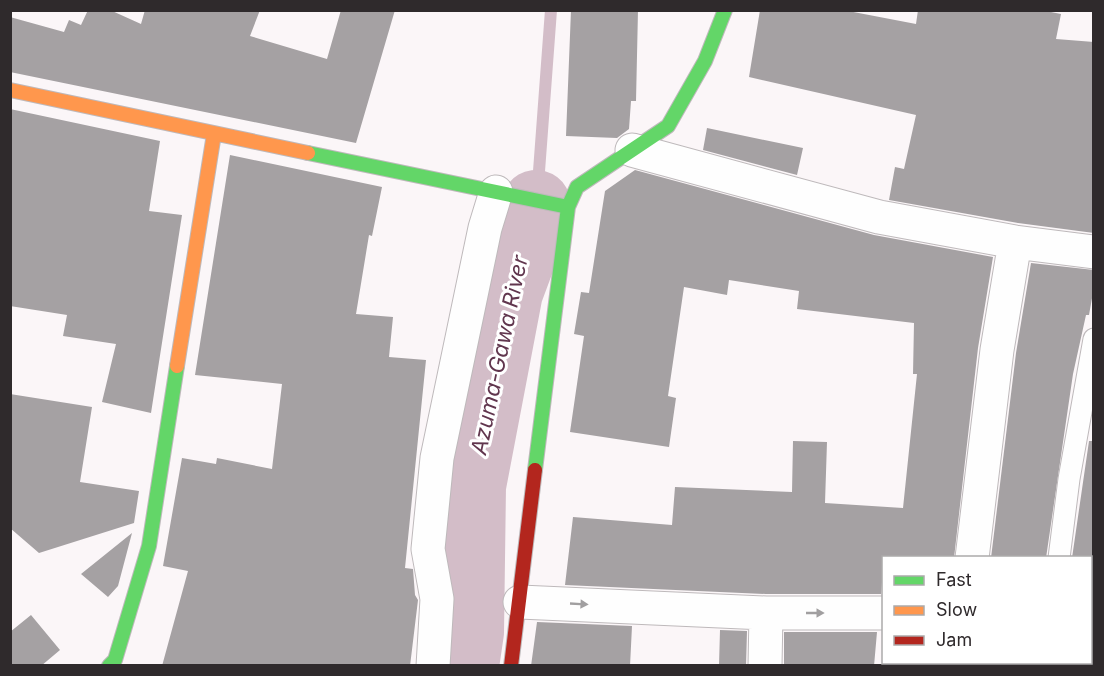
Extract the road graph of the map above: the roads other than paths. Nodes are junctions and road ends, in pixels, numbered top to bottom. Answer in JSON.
{"nodes":[{"id":1,"x":724,"y":10,"type":"edge"},
{"id":2,"x":10,"y":90,"type":"edge"},
{"id":3,"x":214,"y":134,"type":"junction"},
{"id":4,"x":632,"y":150,"type":"junction"},
{"id":5,"x":508,"y":194,"type":"junction"},
{"id":6,"x":563,"y":206,"type":"junction"},
{"id":7,"x":1015,"y":242,"type":"junction"},
{"id":8,"x":1094,"y":252,"type":"edge"},
{"id":9,"x":1094,"y":339,"type":"edge"},
{"id":10,"x":972,"y":556,"type":"edge"},
{"id":11,"x":1059,"y":556,"type":"edge"},
{"id":12,"x":520,"y":602,"type":"junction"},
{"id":13,"x":766,"y":613,"type":"junction"},
{"id":14,"x":882,"y":613,"type":"edge"},
{"id":15,"x":109,"y":666,"type":"edge"},
{"id":16,"x":433,"y":666,"type":"edge"},
{"id":17,"x":511,"y":666,"type":"edge"},
{"id":18,"x":765,"y":666,"type":"edge"}],
"edges":[{"from":1,"to":4,"type":"street"},
{"from":2,"to":3,"type":"street"},
{"from":3,"to":5,"type":"street"},
{"from":3,"to":15,"type":"street"},
{"from":4,"to":6,"type":"street"},
{"from":4,"to":7,"type":"street"},
{"from":5,"to":6,"type":"street"},
{"from":5,"to":16,"type":"street"},
{"from":6,"to":12,"type":"street"},
{"from":7,"to":8,"type":"street"},
{"from":7,"to":10,"type":"street"},
{"from":9,"to":11,"type":"lane"},
{"from":12,"to":13,"type":"street","one_way":true},
{"from":12,"to":17,"type":"street"},
{"from":13,"to":14,"type":"street","one_way":true},
{"from":13,"to":18,"type":"street"}]}
